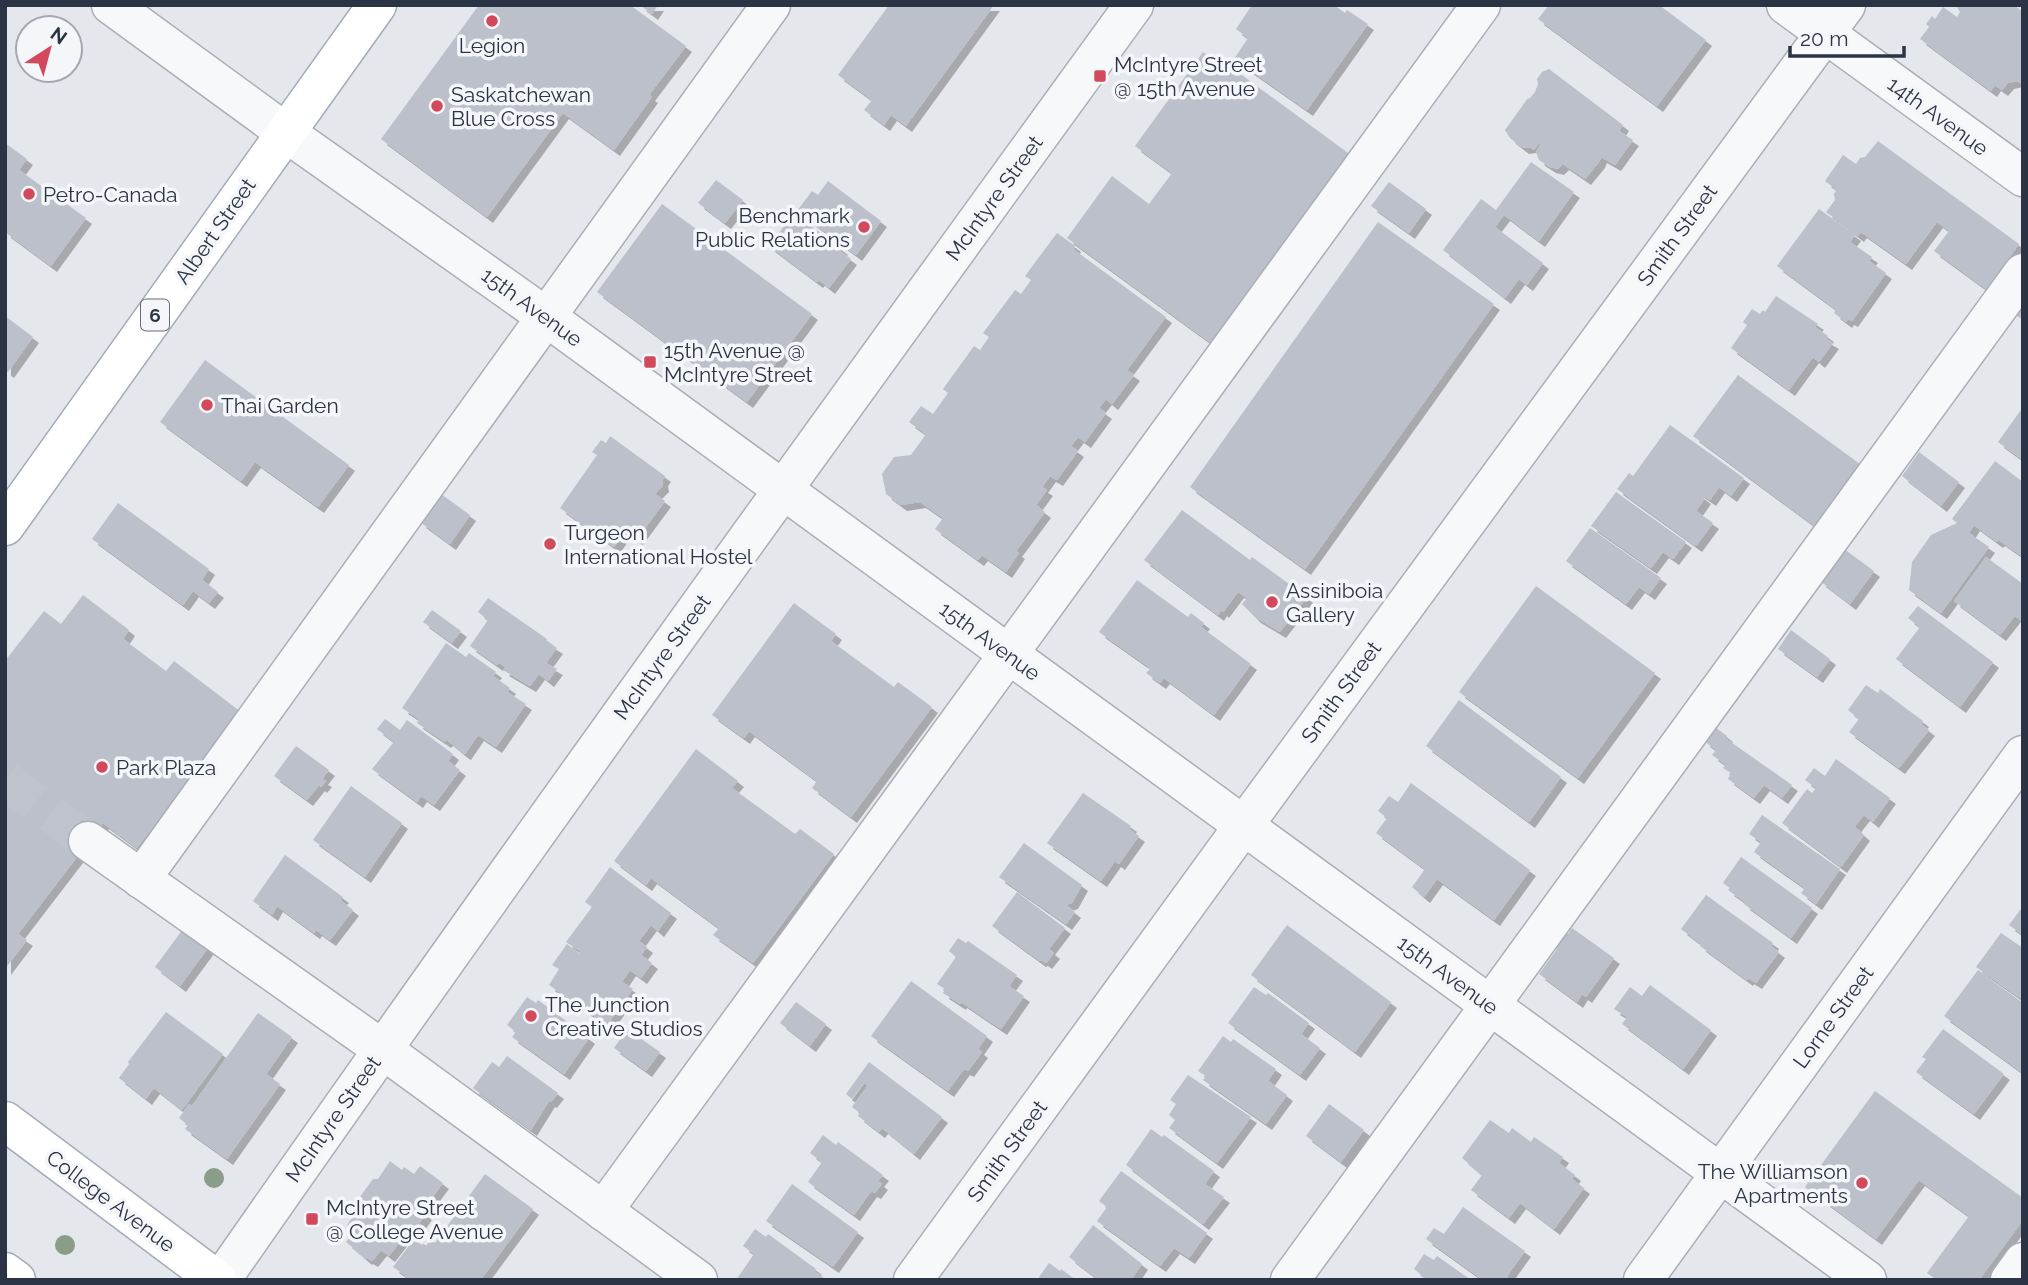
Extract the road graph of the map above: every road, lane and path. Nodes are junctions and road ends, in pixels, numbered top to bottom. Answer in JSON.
{"nodes":[{"id":1,"x":110,"y":5,"type":"edge"},
{"id":2,"x":377,"y":5,"type":"edge"},
{"id":3,"x":771,"y":5,"type":"edge"},
{"id":4,"x":1134,"y":5,"type":"edge"},
{"id":5,"x":1481,"y":5,"type":"edge"},
{"id":6,"x":1786,"y":5,"type":"edge"},
{"id":7,"x":1835,"y":19,"type":"edge"},
{"id":8,"x":285,"y":132,"type":"junction"},
{"id":9,"x":2023,"y":177,"type":"edge"},
{"id":10,"x":2023,"y":273,"type":"edge"},
{"id":11,"x":545,"y":316,"type":"junction"},
{"id":12,"x":782,"y":489,"type":"junction"},
{"id":13,"x":5,"y":526,"type":"edge"},
{"id":14,"x":1008,"y":654,"type":"junction"},
{"id":15,"x":2023,"y":755,"type":"edge"},
{"id":16,"x":1244,"y":825,"type":"junction"},
{"id":17,"x":88,"y":841,"type":"tunnel mouth"},
{"id":18,"x":141,"y":879,"type":"junction"},
{"id":19,"x":1490,"y":1006,"type":"junction"},
{"id":20,"x":382,"y":1049,"type":"junction"},
{"id":21,"x":5,"y":1121,"type":"edge"},
{"id":22,"x":1720,"y":1174,"type":"junction"},
{"id":23,"x":603,"y":1211,"type":"junction"},
{"id":24,"x":2023,"y":1262,"type":"edge"},
{"id":25,"x":5,"y":1272,"type":"edge"},
{"id":26,"x":16,"y":1280,"type":"edge"},
{"id":27,"x":219,"y":1280,"type":"edge"},
{"id":28,"x":698,"y":1280,"type":"edge"},
{"id":29,"x":913,"y":1280,"type":"edge"},
{"id":30,"x":1290,"y":1280,"type":"edge"},
{"id":31,"x":1643,"y":1280,"type":"edge"},
{"id":32,"x":1867,"y":1280,"type":"edge"},
{"id":33,"x":2010,"y":1280,"type":"edge"}],
"edges":[{"from":1,"to":8,"type":"street","name":"15th Avenue"},
{"from":2,"to":8,"type":"main road","name":"Albert Street","number":"6"},
{"from":3,"to":11,"type":"street"},
{"from":4,"to":12,"type":"street","name":"McIntyre Street"},
{"from":5,"to":14,"type":"street"},
{"from":6,"to":7,"type":"street","name":"14th Avenue"},
{"from":7,"to":9,"type":"street","name":"14th Avenue"},
{"from":7,"to":16,"type":"street","name":"Smith Street"},
{"from":8,"to":11,"type":"street","name":"15th Avenue"},
{"from":8,"to":13,"type":"main road","name":"Albert Street","number":"6"},
{"from":10,"to":19,"type":"street"},
{"from":11,"to":12,"type":"street","name":"15th Avenue"},
{"from":11,"to":18,"type":"street"},
{"from":12,"to":14,"type":"street","name":"15th Avenue"},
{"from":12,"to":20,"type":"street","name":"McIntyre Street"},
{"from":14,"to":16,"type":"street","name":"15th Avenue"},
{"from":14,"to":23,"type":"street"},
{"from":15,"to":22,"type":"street","name":"Lorne Street"},
{"from":16,"to":19,"type":"street","name":"15th Avenue"},
{"from":16,"to":29,"type":"street","name":"Smith Street"},
{"from":17,"to":18,"type":"street"},
{"from":18,"to":20,"type":"street"},
{"from":19,"to":22,"type":"street","name":"15th Avenue"},
{"from":19,"to":30,"type":"street"},
{"from":20,"to":23,"type":"street"},
{"from":20,"to":27,"type":"street","name":"McIntyre Street"},
{"from":21,"to":27,"type":"main road","name":"College Avenue"},
{"from":22,"to":31,"type":"street","name":"Lorne Street"},
{"from":22,"to":32,"type":"street","name":"15th Avenue"},
{"from":23,"to":28,"type":"street"},
{"from":24,"to":33,"type":"street"},
{"from":25,"to":26,"type":"main road"}]}
